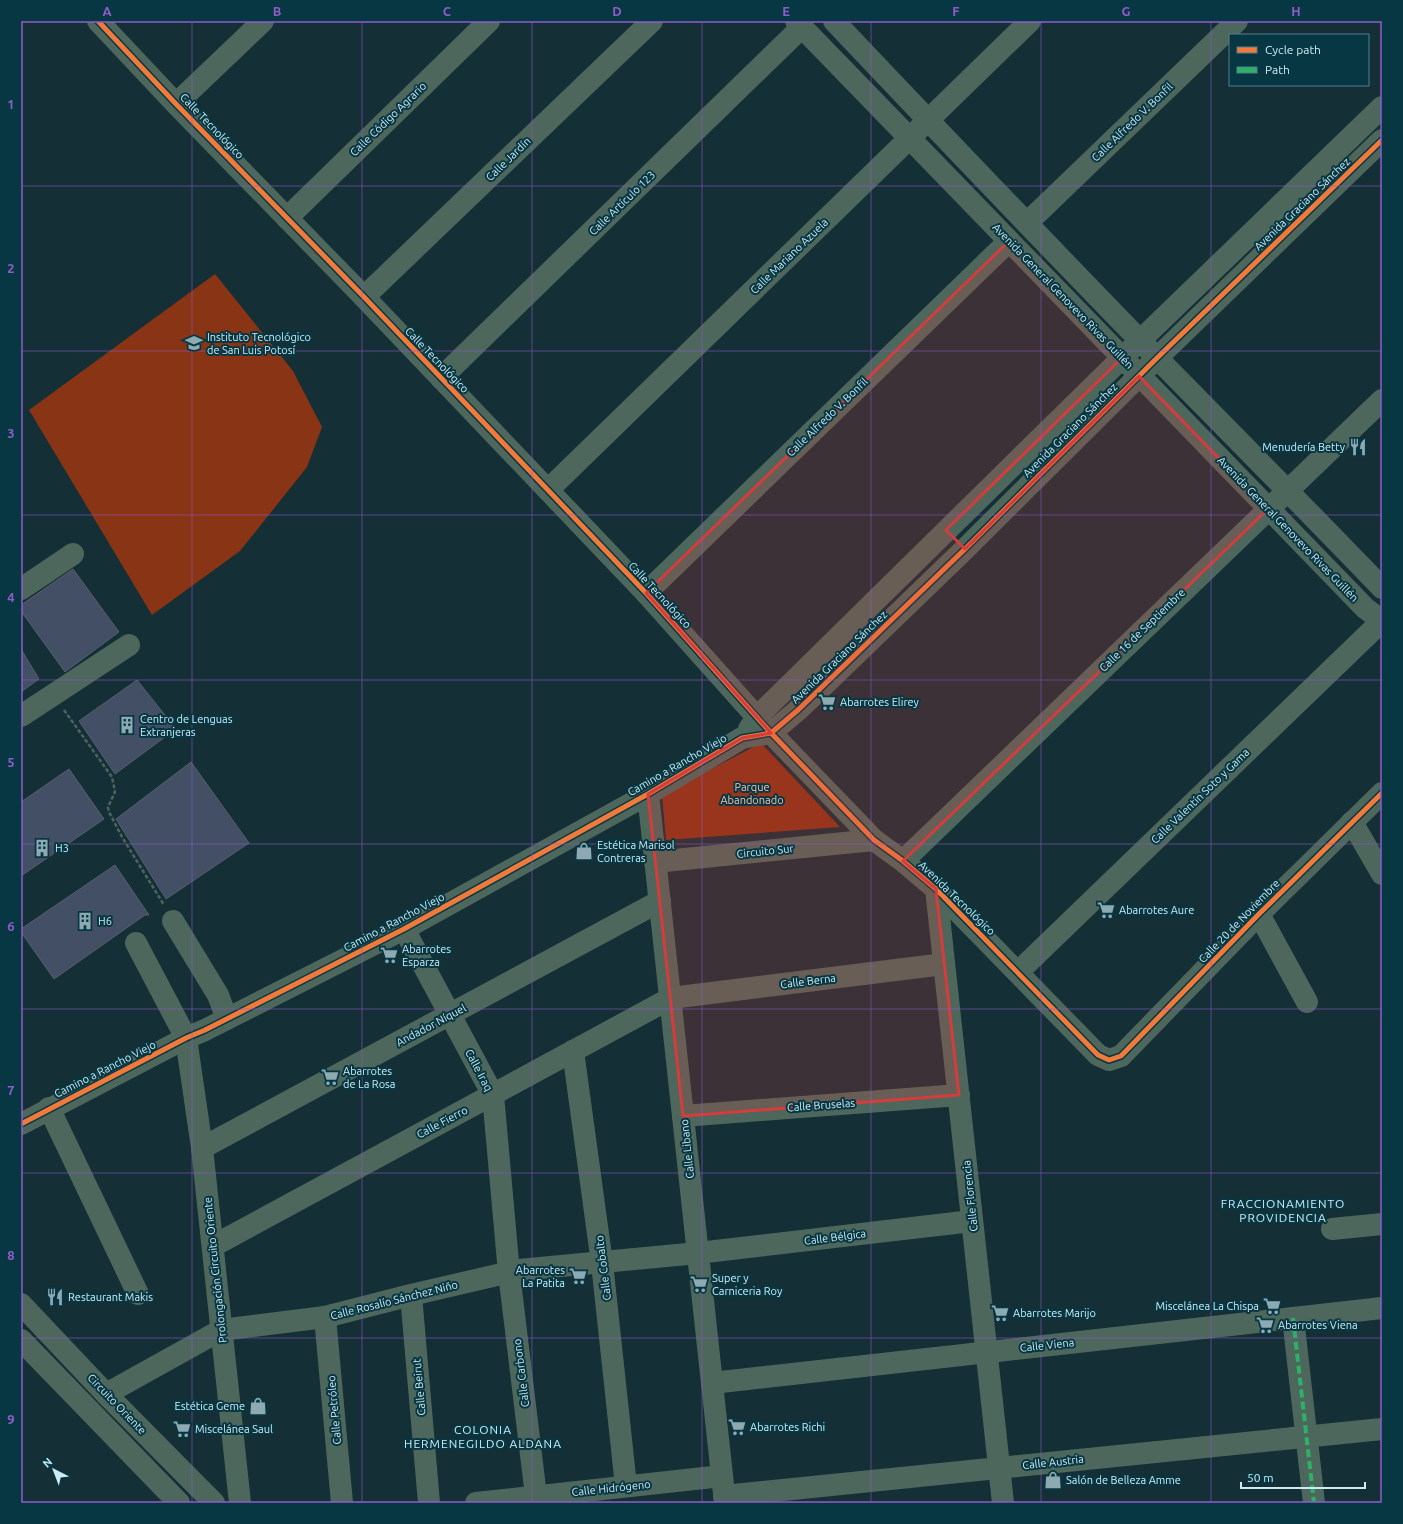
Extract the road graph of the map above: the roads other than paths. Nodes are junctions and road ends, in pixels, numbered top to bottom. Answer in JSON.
{"nodes":[{"id":1,"x":98,"y":21,"type":"edge"},
{"id":2,"x":263,"y":21,"type":"edge"},
{"id":3,"x":489,"y":21,"type":"edge"},
{"id":4,"x":652,"y":21,"type":"edge"},
{"id":5,"x":834,"y":21,"type":"edge"},
{"id":6,"x":1030,"y":21,"type":"edge"},
{"id":7,"x":1237,"y":21,"type":"edge"},
{"id":8,"x":799,"y":24,"type":"edge"},
{"id":9,"x":176,"y":104,"type":"junction"},
{"id":10,"x":1382,"y":107,"type":"edge"},
{"id":11,"x":928,"y":121,"type":"junction"},
{"id":12,"x":910,"y":138,"type":"junction"},
{"id":13,"x":1382,"y":140,"type":"edge"},
{"id":14,"x":287,"y":218,"type":"junction"},
{"id":15,"x":1027,"y":223,"type":"junction"},
{"id":16,"x":1009,"y":241,"type":"junction"},
{"id":17,"x":364,"y":297,"type":"junction"},
{"id":18,"x":1140,"y":340,"type":"junction"},
{"id":19,"x":1122,"y":358,"type":"junction"},
{"id":20,"x":1157,"y":358,"type":"junction"},
{"id":21,"x":1139,"y":376,"type":"junction"},
{"id":22,"x":441,"y":378,"type":"junction"},
{"id":23,"x":1382,"y":400,"type":"edge"},
{"id":24,"x":548,"y":490,"type":"junction"},
{"id":25,"x":1288,"y":490,"type":"junction"},
{"id":26,"x":1268,"y":509,"type":"junction"},
{"id":27,"x":946,"y":530,"type":"junction"},
{"id":28,"x":965,"y":549,"type":"junction"},
{"id":29,"x":73,"y":554,"type":"dead end"},
{"id":30,"x":1382,"y":588,"type":"edge"},
{"id":31,"x":21,"y":589,"type":"edge"},
{"id":32,"x":646,"y":593,"type":"junction"},
{"id":33,"x":1382,"y":621,"type":"edge"},
{"id":34,"x":129,"y":645,"type":"dead end"},
{"id":35,"x":21,"y":716,"type":"edge"},
{"id":36,"x":757,"y":717,"type":"junction"},
{"id":37,"x":771,"y":734,"type":"junction"},
{"id":38,"x":742,"y":738,"type":"junction"},
{"id":39,"x":1382,"y":793,"type":"edge"},
{"id":40,"x":648,"y":794,"type":"junction"},
{"id":41,"x":1352,"y":822,"type":"junction"},
{"id":42,"x":874,"y":840,"type":"junction"},
{"id":43,"x":903,"y":861,"type":"junction"},
{"id":44,"x":656,"y":862,"type":"junction"},
{"id":45,"x":1382,"y":874,"type":"edge"},
{"id":46,"x":936,"y":889,"type":"junction"},
{"id":47,"x":660,"y":901,"type":"junction"},
{"id":48,"x":1259,"y":914,"type":"junction"},
{"id":49,"x":173,"y":921,"type":"road end"},
{"id":50,"x":404,"y":929,"type":"junction"},
{"id":51,"x":136,"y":943,"type":"dead end"},
{"id":52,"x":944,"y":964,"type":"junction"},
{"id":53,"x":1018,"y":972,"type":"junction"},
{"id":54,"x":671,"y":998,"type":"junction"},
{"id":55,"x":1307,"y":1002,"type":"dead end"},
{"id":56,"x":450,"y":1014,"type":"junction"},
{"id":57,"x":227,"y":1019,"type":"junction"},
{"id":58,"x":186,"y":1038,"type":"junction"},
{"id":59,"x":573,"y":1051,"type":"junction"},
{"id":60,"x":1109,"y":1060,"type":"joint"},
{"id":61,"x":493,"y":1095,"type":"junction"},
{"id":62,"x":959,"y":1095,"type":"junction"},
{"id":63,"x":49,"y":1108,"type":"junction"},
{"id":64,"x":683,"y":1116,"type":"junction"},
{"id":65,"x":21,"y":1124,"type":"edge"},
{"id":66,"x":202,"y":1148,"type":"junction"},
{"id":67,"x":972,"y":1221,"type":"junction"},
{"id":68,"x":1382,"y":1224,"type":"edge"},
{"id":69,"x":1332,"y":1229,"type":"dead end"},
{"id":70,"x":213,"y":1246,"type":"junction"},
{"id":71,"x":698,"y":1253,"type":"junction"},
{"id":72,"x":602,"y":1263,"type":"junction"},
{"id":73,"x":509,"y":1273,"type":"junction"},
{"id":74,"x":138,"y":1294,"type":"dead end"},
{"id":75,"x":410,"y":1295,"type":"junction"},
{"id":76,"x":21,"y":1304,"type":"edge"},
{"id":77,"x":1382,"y":1308,"type":"edge"},
{"id":78,"x":325,"y":1316,"type":"junction"},
{"id":79,"x":1293,"y":1318,"type":"junction"},
{"id":80,"x":221,"y":1330,"type":"junction"},
{"id":81,"x":21,"y":1340,"type":"edge"},
{"id":82,"x":987,"y":1352,"type":"junction"},
{"id":83,"x":712,"y":1382,"type":"junction"},
{"id":84,"x":106,"y":1394,"type":"junction"},
{"id":85,"x":1382,"y":1429,"type":"edge"},
{"id":86,"x":1307,"y":1436,"type":"junction"},
{"id":87,"x":179,"y":1467,"type":"junction"},
{"id":88,"x":999,"y":1468,"type":"junction"},
{"id":89,"x":161,"y":1484,"type":"junction"},
{"id":90,"x":626,"y":1486,"type":"junction"},
{"id":91,"x":724,"y":1492,"type":"edge"},
{"id":92,"x":536,"y":1496,"type":"junction"},
{"id":93,"x":179,"y":1503,"type":"edge"},
{"id":94,"x":214,"y":1503,"type":"edge"},
{"id":95,"x":240,"y":1503,"type":"edge"},
{"id":96,"x":342,"y":1503,"type":"edge"},
{"id":97,"x":429,"y":1503,"type":"edge"},
{"id":98,"x":476,"y":1503,"type":"edge"},
{"id":99,"x":1003,"y":1503,"type":"edge"},
{"id":100,"x":1314,"y":1503,"type":"edge"}],
"edges":[{"from":1,"to":9,"type":"street","name":"Calle Tecnológico"},
{"from":2,"to":9,"type":"street"},
{"from":3,"to":14,"type":"street","name":"Calle Código Agrario"},
{"from":4,"to":17,"type":"street","name":"Calle Jardín"},
{"from":5,"to":11,"type":"street"},
{"from":6,"to":11,"type":"street","name":"Calle Mariano Azuela"},
{"from":7,"to":15,"type":"street","name":"Calle Alfredo V. Bonfil"},
{"from":8,"to":12,"type":"street","name":"Avenida General Genovevo Rivas Guillén"},
{"from":8,"to":22,"type":"street","name":"Calle Artículo 123"},
{"from":9,"to":14,"type":"street","name":"Calle Tecnológico"},
{"from":10,"to":18,"type":"street","name":"Avenida Graciano Sánchez"},
{"from":11,"to":12,"type":"street","name":"Calle Mariano Azuela"},
{"from":11,"to":15,"type":"street"},
{"from":12,"to":16,"type":"street","name":"Avenida General Genovevo Rivas Guillén"},
{"from":12,"to":24,"type":"street","name":"Calle Mariano Azuela"},
{"from":13,"to":20,"type":"street","name":"Avenida Graciano Sánchez"},
{"from":14,"to":17,"type":"street","name":"Calle Tecnológico"},
{"from":15,"to":18,"type":"street"},
{"from":16,"to":19,"type":"street","name":"Avenida General Genovevo Rivas Guillén"},
{"from":16,"to":32,"type":"street","name":"Calle Alfredo V. Bonfil"},
{"from":17,"to":22,"type":"street","name":"Calle Tecnológico"},
{"from":18,"to":19,"type":"street","name":"Avenida Graciano Sánchez"},
{"from":18,"to":20,"type":"street"},
{"from":19,"to":21,"type":"street","name":"Avenida General Genovevo Rivas Guillén"},
{"from":19,"to":27,"type":"street","name":"Avenida Graciano Sánchez"},
{"from":20,"to":21,"type":"street","name":"Avenida Graciano Sánchez"},
{"from":20,"to":25,"type":"street"},
{"from":21,"to":26,"type":"street","name":"Avenida General Genovevo Rivas Guillén"},
{"from":21,"to":28,"type":"street","name":"Avenida Graciano Sánchez"},
{"from":22,"to":24,"type":"street","name":"Calle Tecnológico"},
{"from":23,"to":25,"type":"street","name":"Calle 16 de Septiembre"},
{"from":24,"to":32,"type":"street","name":"Calle Tecnológico"},
{"from":25,"to":26,"type":"street","name":"Calle 16 de Septiembre"},
{"from":25,"to":30,"type":"street"},
{"from":26,"to":33,"type":"street","name":"Avenida General Genovevo Rivas Guillén"},
{"from":26,"to":43,"type":"street","name":"Calle 16 de Septiembre"},
{"from":27,"to":28,"type":"street"},
{"from":27,"to":36,"type":"street","name":"Avenida Graciano Sánchez"},
{"from":28,"to":37,"type":"street","name":"Avenida Graciano Sánchez"},
{"from":29,"to":31,"type":"street"},
{"from":32,"to":36,"type":"street","name":"Calle Tecnológico"},
{"from":33,"to":53,"type":"street","name":"Calle Valentín Soto y Gama"},
{"from":34,"to":35,"type":"street"},
{"from":36,"to":37,"type":"street","name":"Avenida Tecnológico"},
{"from":36,"to":38,"type":"street","name":"Camino a Rancho Viejo"},
{"from":37,"to":38,"type":"street","name":"Camino a Rancho Viejo"},
{"from":37,"to":42,"type":"street","name":"Avenida Tecnológico"},
{"from":38,"to":40,"type":"street","name":"Camino a Rancho Viejo"},
{"from":39,"to":41,"type":"street","name":"Calle 20 de Noviembre"},
{"from":40,"to":44,"type":"street","name":"Calle Libano"},
{"from":40,"to":50,"type":"street","name":"Camino a Rancho Viejo"},
{"from":41,"to":45,"type":"street"},
{"from":41,"to":48,"type":"street","name":"Calle 20 de Noviembre"},
{"from":42,"to":43,"type":"street","name":"Avenida Tecnológico"},
{"from":42,"to":44,"type":"street","name":"Circuito Sur"},
{"from":43,"to":46,"type":"street","name":"Avenida Tecnológico"},
{"from":44,"to":47,"type":"street","name":"Calle Libano"},
{"from":46,"to":52,"type":"street","name":"Calle Florencia"},
{"from":46,"to":53,"type":"street","name":"Avenida Tecnológico"},
{"from":47,"to":54,"type":"street","name":"Calle Libano"},
{"from":47,"to":56,"type":"street","name":"Andador Níquel"},
{"from":48,"to":55,"type":"street"},
{"from":48,"to":60,"type":"street","name":"Calle 20 de Noviembre"},
{"from":49,"to":57,"type":"street"},
{"from":50,"to":56,"type":"street","name":"Calle Iraq"},
{"from":50,"to":57,"type":"street","name":"Camino a Rancho Viejo"},
{"from":51,"to":58,"type":"street","name":"Prolongación Circuito Oriente"},
{"from":52,"to":54,"type":"street","name":"Calle Berna"},
{"from":52,"to":62,"type":"street","name":"Calle Florencia"},
{"from":53,"to":60,"type":"street","name":"Avenida Tecnológico"},
{"from":54,"to":59,"type":"street","name":"Calle Fierro"},
{"from":54,"to":64,"type":"street","name":"Calle Libano"},
{"from":56,"to":61,"type":"street","name":"Calle Iraq"},
{"from":56,"to":66,"type":"street","name":"Andador Níquel"},
{"from":57,"to":58,"type":"street","name":"Camino a Rancho Viejo"},
{"from":58,"to":63,"type":"street","name":"Camino a Rancho Viejo"},
{"from":58,"to":66,"type":"street","name":"Prolongación Circuito Oriente"},
{"from":59,"to":61,"type":"street","name":"Calle Fierro"},
{"from":59,"to":72,"type":"street","name":"Calle Cobalto"},
{"from":61,"to":70,"type":"street","name":"Calle Fierro"},
{"from":61,"to":73,"type":"street","name":"Calle Iraq"},
{"from":62,"to":64,"type":"street","name":"Calle Bruselas"},
{"from":62,"to":67,"type":"street","name":"Calle Florencia"},
{"from":63,"to":65,"type":"street","name":"Camino a Rancho Viejo"},
{"from":63,"to":74,"type":"street"},
{"from":64,"to":71,"type":"street","name":"Calle Libano"},
{"from":66,"to":70,"type":"street","name":"Prolongación Circuito Oriente"},
{"from":67,"to":71,"type":"street","name":"Calle Bélgica"},
{"from":67,"to":82,"type":"street","name":"Calle Florencia"},
{"from":68,"to":69,"type":"street"},
{"from":70,"to":80,"type":"street","name":"Prolongación Circuito Oriente"},
{"from":71,"to":72,"type":"street","name":"Calle Rosalío Sánchez Niño"},
{"from":71,"to":83,"type":"street","name":"Calle Libano"},
{"from":72,"to":73,"type":"street","name":"Calle Rosalío Sánchez Niño"},
{"from":72,"to":90,"type":"street","name":"Calle Cobalto"},
{"from":73,"to":75,"type":"street","name":"Calle Rosalío Sánchez Niño"},
{"from":73,"to":92,"type":"street","name":"Calle Carbono"},
{"from":75,"to":78,"type":"street","name":"Calle Rosalío Sánchez Niño"},
{"from":75,"to":97,"type":"street","name":"Calle Beirut"},
{"from":76,"to":84,"type":"street","name":"Circuito Oriente"},
{"from":77,"to":79,"type":"street","name":"Calle Viena"},
{"from":78,"to":80,"type":"street","name":"Calle Rosalío Sánchez Niño"},
{"from":78,"to":96,"type":"street","name":"Calle Petróleo"},
{"from":79,"to":82,"type":"street","name":"Calle Viena"},
{"from":79,"to":86,"type":"street"},
{"from":80,"to":84,"type":"street","name":"Calle Rosalío Sánchez Niño"},
{"from":80,"to":95,"type":"street","name":"Prolongación Circuito Oriente"},
{"from":81,"to":89,"type":"street"},
{"from":82,"to":83,"type":"street","name":"Calle Viena"},
{"from":82,"to":88,"type":"street","name":"Calle Florencia"},
{"from":83,"to":91,"type":"street","name":"Calle Libano"},
{"from":84,"to":87,"type":"street","name":"Circuito Oriente"},
{"from":85,"to":86,"type":"street","name":"Calle Austria"},
{"from":86,"to":88,"type":"street","name":"Calle Austria"},
{"from":86,"to":100,"type":"street"},
{"from":87,"to":89,"type":"street"},
{"from":87,"to":94,"type":"street","name":"Circuito Oriente"},
{"from":88,"to":91,"type":"street","name":"Calle Austria"},
{"from":88,"to":99,"type":"street","name":"Calle Florencia"},
{"from":89,"to":93,"type":"street"},
{"from":90,"to":91,"type":"street","name":"Calle Hidrógeno"},
{"from":90,"to":92,"type":"street","name":"Calle Hidrógeno"},
{"from":92,"to":98,"type":"street","name":"Calle Hidrógeno"}]}
